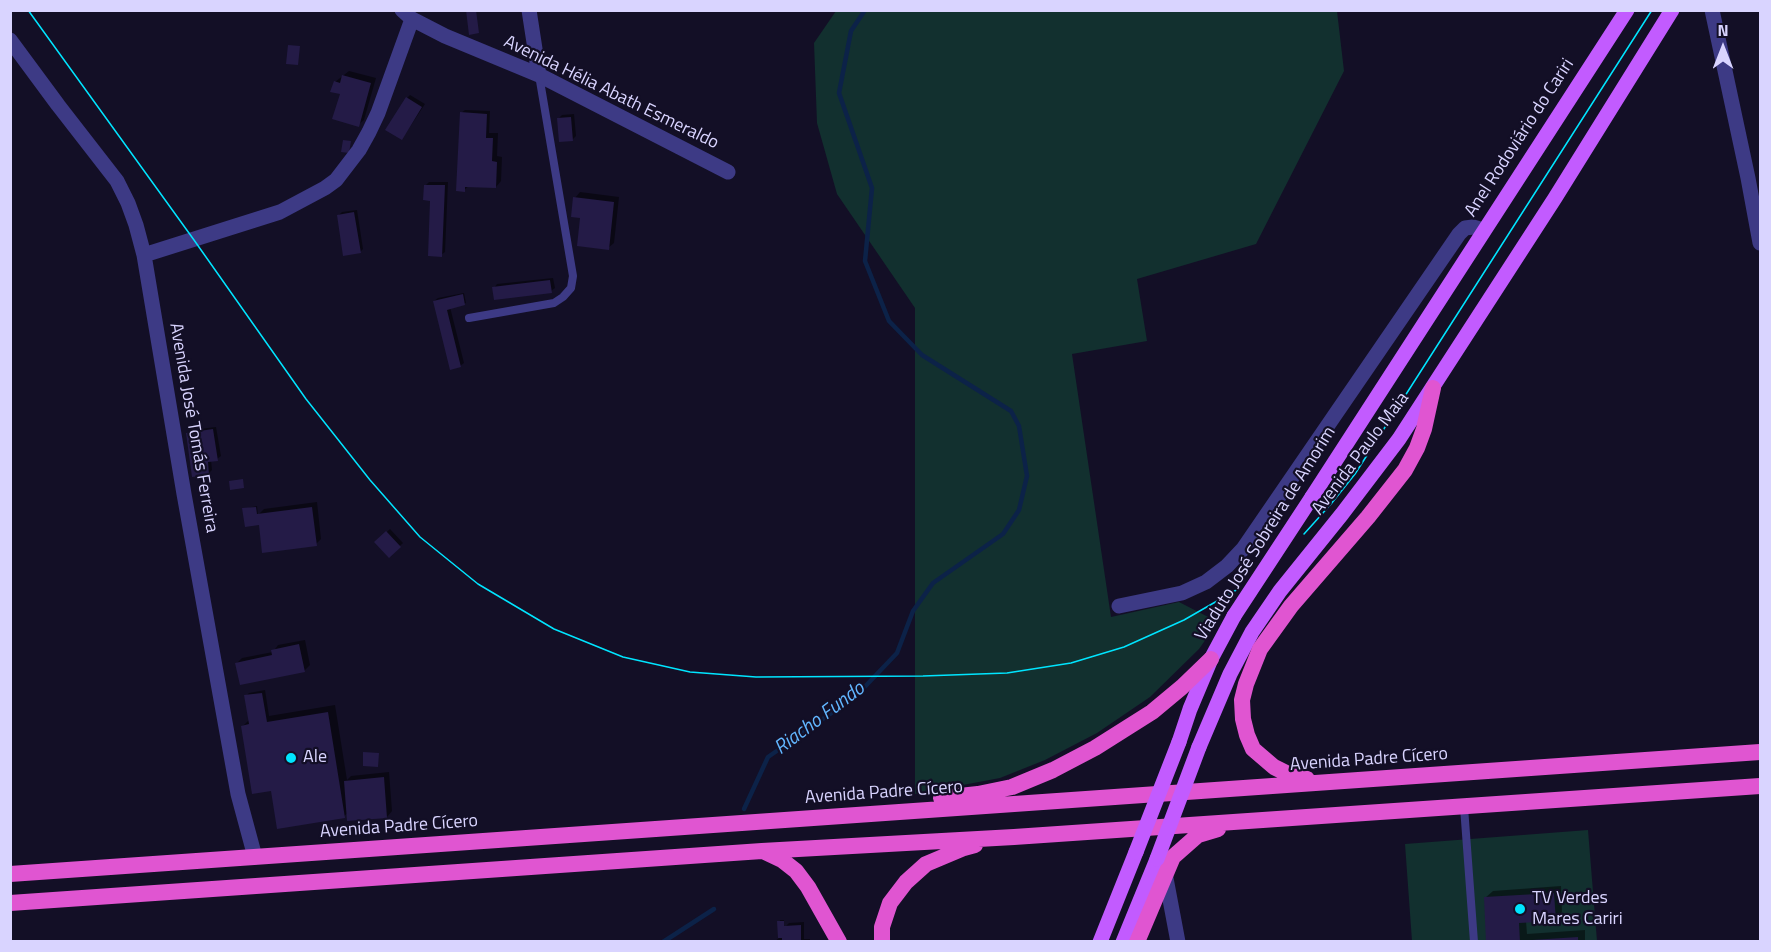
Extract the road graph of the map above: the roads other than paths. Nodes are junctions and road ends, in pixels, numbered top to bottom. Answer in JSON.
{"nodes":[{"id":1,"x":529,"y":10,"type":"edge"},
{"id":2,"x":1627,"y":10,"type":"edge"},
{"id":3,"x":1672,"y":10,"type":"edge"},
{"id":4,"x":1712,"y":10,"type":"edge"},
{"id":5,"x":407,"y":15,"type":"edge"},
{"id":6,"x":10,"y":39,"type":"edge"},
{"id":7,"x":539,"y":75,"type":"junction"},
{"id":8,"x":728,"y":172,"type":"dead end"},
{"id":9,"x":1754,"y":177,"type":"edge"},
{"id":10,"x":1484,"y":230,"type":"junction"},
{"id":11,"x":1761,"y":243,"type":"edge"},
{"id":12,"x":144,"y":255,"type":"junction"},
{"id":13,"x":1446,"y":287,"type":"joint"},
{"id":14,"x":469,"y":318,"type":"dead end"},
{"id":15,"x":1433,"y":388,"type":"junction"},
{"id":16,"x":1119,"y":606,"type":"dead end"},
{"id":17,"x":1211,"y":659,"type":"junction"},
{"id":18,"x":1761,"y":752,"type":"edge"},
{"id":19,"x":1323,"y":782,"type":"junction"},
{"id":20,"x":1761,"y":786,"type":"edge"},
{"id":21,"x":1464,"y":807,"type":"junction"},
{"id":22,"x":898,"y":812,"type":"junction"},
{"id":23,"x":1242,"y":820,"type":"junction"},
{"id":24,"x":1014,"y":837,"type":"junction"},
{"id":25,"x":762,"y":851,"type":"junction"},
{"id":26,"x":255,"y":857,"type":"junction"},
{"id":27,"x":1161,"y":866,"type":"junction"},
{"id":28,"x":10,"y":874,"type":"edge"},
{"id":29,"x":10,"y":903,"type":"edge"},
{"id":30,"x":839,"y":942,"type":"edge"},
{"id":31,"x":882,"y":942,"type":"edge"},
{"id":32,"x":1100,"y":942,"type":"edge"},
{"id":33,"x":1123,"y":942,"type":"edge"},
{"id":34,"x":1137,"y":942,"type":"edge"},
{"id":35,"x":1178,"y":942,"type":"edge"},
{"id":36,"x":1474,"y":942,"type":"edge"}],
"edges":[{"from":1,"to":7,"type":"street"},
{"from":2,"to":10,"type":"main road","name":"Anel Rodoviário do Cariri"},
{"from":3,"to":15,"type":"main road","name":"Avenida Paulo Maia"},
{"from":4,"to":9,"type":"street"},
{"from":5,"to":7,"type":"street","name":"Avenida Hélia Abath Esmeraldo"},
{"from":5,"to":12,"type":"street","name":"Avenida Hélia Abath Esmeraldo"},
{"from":6,"to":12,"type":"street","name":"Avenida José Tomás Ferreira"},
{"from":7,"to":8,"type":"street","name":"Avenida Hélia Abath Esmeraldo"},
{"from":7,"to":14,"type":"lane"},
{"from":9,"to":11,"type":"street"},
{"from":10,"to":13,"type":"main road","name":"Anel Rodoviário do Cariri"},
{"from":10,"to":16,"type":"street"},
{"from":12,"to":26,"type":"street","name":"Avenida José Tomás Ferreira"},
{"from":13,"to":17,"type":"main road","name":"Viaduto José Sobreira de Amorim","bridge":true},
{"from":15,"to":19,"type":"highway"},
{"from":15,"to":27,"type":"main road","name":"Avenida Paulo Maia","bridge":true},
{"from":17,"to":22,"type":"highway"},
{"from":17,"to":32,"type":"main road","name":"Viaduto José Sobreira de Amorim","bridge":true},
{"from":18,"to":19,"type":"highway","name":"Avenida Padre Cícero"},
{"from":19,"to":22,"type":"highway","name":"Avenida Padre Cícero"},
{"from":20,"to":21,"type":"highway"},
{"from":21,"to":23,"type":"highway"},
{"from":21,"to":36,"type":"lane"},
{"from":22,"to":26,"type":"highway","name":"Avenida Padre Cícero"},
{"from":23,"to":24,"type":"highway"},
{"from":23,"to":27,"type":"highway"},
{"from":24,"to":25,"type":"highway"},
{"from":24,"to":31,"type":"highway"},
{"from":25,"to":29,"type":"highway"},
{"from":25,"to":30,"type":"highway"},
{"from":26,"to":28,"type":"highway","name":"Avenida Padre Cícero"},
{"from":27,"to":33,"type":"main road","name":"Avenida Paulo Maia"},
{"from":27,"to":34,"type":"highway"},
{"from":27,"to":35,"type":"street"}]}
